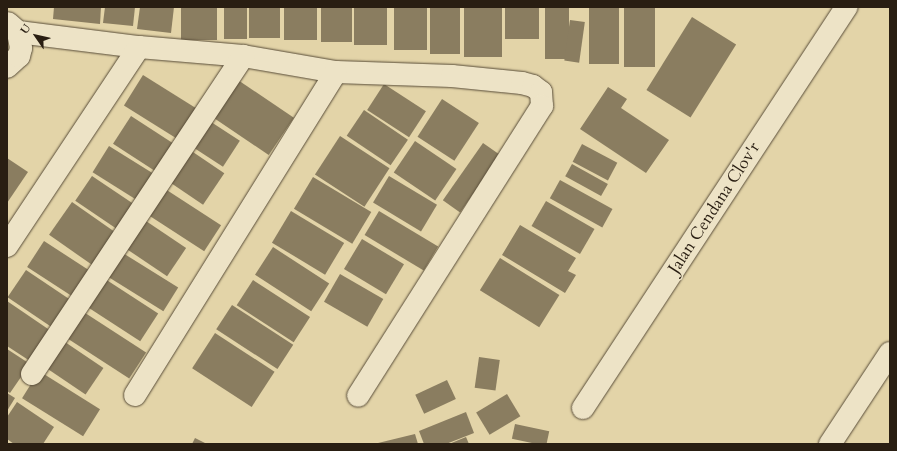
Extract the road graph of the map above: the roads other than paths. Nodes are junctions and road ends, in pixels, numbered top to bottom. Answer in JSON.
{"nodes":[{"id":1,"x":846,"y":7,"type":"edge"},
{"id":2,"x":12,"y":27,"type":"edge"},
{"id":3,"x":139,"y":47,"type":"junction"},
{"id":4,"x":243,"y":56,"type":"junction"},
{"id":5,"x":7,"y":67,"type":"edge"},
{"id":6,"x":336,"y":72,"type":"junction"},
{"id":7,"x":7,"y":246,"type":"edge"},
{"id":8,"x":890,"y":353,"type":"edge"},
{"id":9,"x":32,"y":374,"type":"dead end"},
{"id":10,"x":135,"y":395,"type":"dead end"},
{"id":11,"x":358,"y":396,"type":"dead end"},
{"id":12,"x":583,"y":408,"type":"dead end"},
{"id":13,"x":830,"y":444,"type":"edge"}],
"edges":[{"from":1,"to":12,"type":"street","name":"Jalan Cendana Clov'r"},
{"from":2,"to":3,"type":"street"},
{"from":2,"to":5,"type":"street"},
{"from":3,"to":4,"type":"street"},
{"from":3,"to":7,"type":"street"},
{"from":4,"to":6,"type":"street"},
{"from":4,"to":9,"type":"street"},
{"from":6,"to":10,"type":"street"},
{"from":6,"to":11,"type":"street"},
{"from":8,"to":13,"type":"street"}]}
